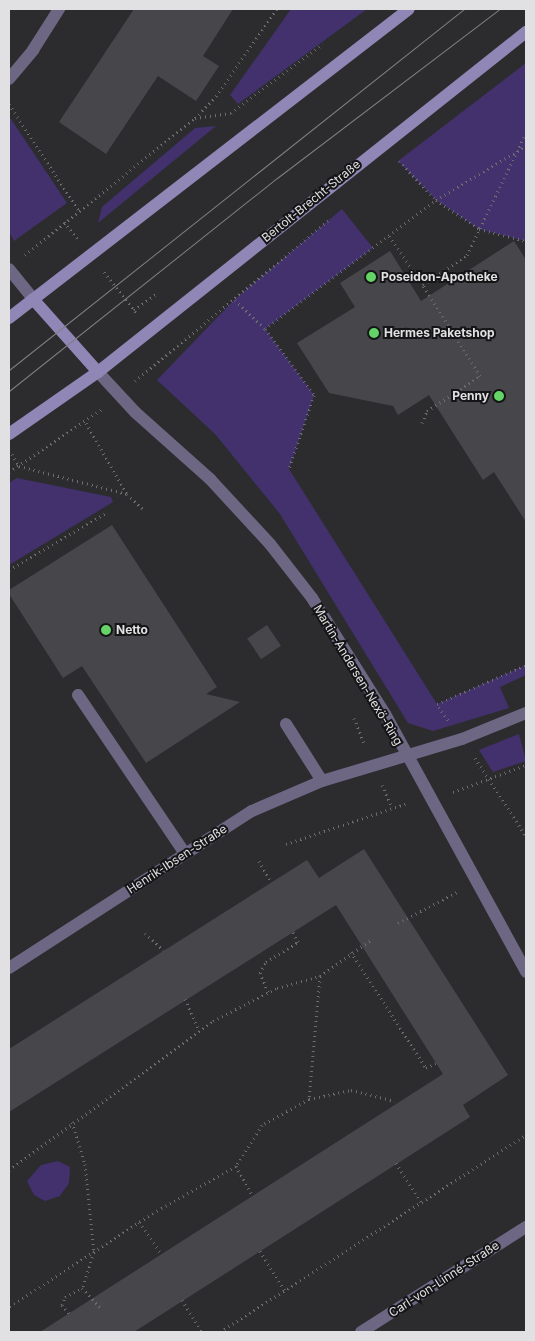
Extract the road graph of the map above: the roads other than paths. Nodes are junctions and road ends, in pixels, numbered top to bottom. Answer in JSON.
{"nodes":[{"id":1,"x":59,"y":9,"type":"edge"},
{"id":2,"x":409,"y":9,"type":"edge"},
{"id":3,"x":526,"y":32,"type":"edge"},
{"id":4,"x":9,"y":79,"type":"edge"},
{"id":5,"x":9,"y":269,"type":"edge"},
{"id":6,"x":33,"y":299,"type":"junction"},
{"id":7,"x":9,"y":318,"type":"edge"},
{"id":8,"x":98,"y":372,"type":"junction"},
{"id":9,"x":9,"y":434,"type":"edge"},
{"id":10,"x":78,"y":695,"type":"dead end"},
{"id":11,"x":526,"y":713,"type":"edge"},
{"id":12,"x":286,"y":724,"type":"dead end"},
{"id":13,"x":407,"y":756,"type":"junction"},
{"id":14,"x":322,"y":781,"type":"junction"},
{"id":15,"x":184,"y":852,"type":"junction"},
{"id":16,"x":9,"y":968,"type":"edge"},
{"id":17,"x":526,"y":972,"type":"edge"},
{"id":18,"x":526,"y":1227,"type":"edge"},
{"id":19,"x":361,"y":1332,"type":"edge"}],
"edges":[{"from":1,"to":4,"type":"street"},
{"from":2,"to":6,"type":"main road"},
{"from":3,"to":8,"type":"main road","name":"Bertolt-Brecht-Straße"},
{"from":5,"to":6,"type":"street"},
{"from":6,"to":7,"type":"main road"},
{"from":6,"to":8,"type":"main road"},
{"from":8,"to":9,"type":"main road","name":"Bertolt-Brecht-Straße"},
{"from":8,"to":13,"type":"street","name":"Martin-Andersen-Nexö-Ring"},
{"from":10,"to":15,"type":"street"},
{"from":11,"to":13,"type":"street","name":"Henrik-Ibsen-Straße"},
{"from":12,"to":14,"type":"street"},
{"from":13,"to":14,"type":"street","name":"Henrik-Ibsen-Straße"},
{"from":13,"to":17,"type":"street","name":"Martin-Andersen-Nexö-Ring"},
{"from":14,"to":15,"type":"street","name":"Henrik-Ibsen-Straße"},
{"from":15,"to":16,"type":"street","name":"Henrik-Ibsen-Straße"},
{"from":18,"to":19,"type":"street","name":"Carl-von-Linné-Straße"}]}
